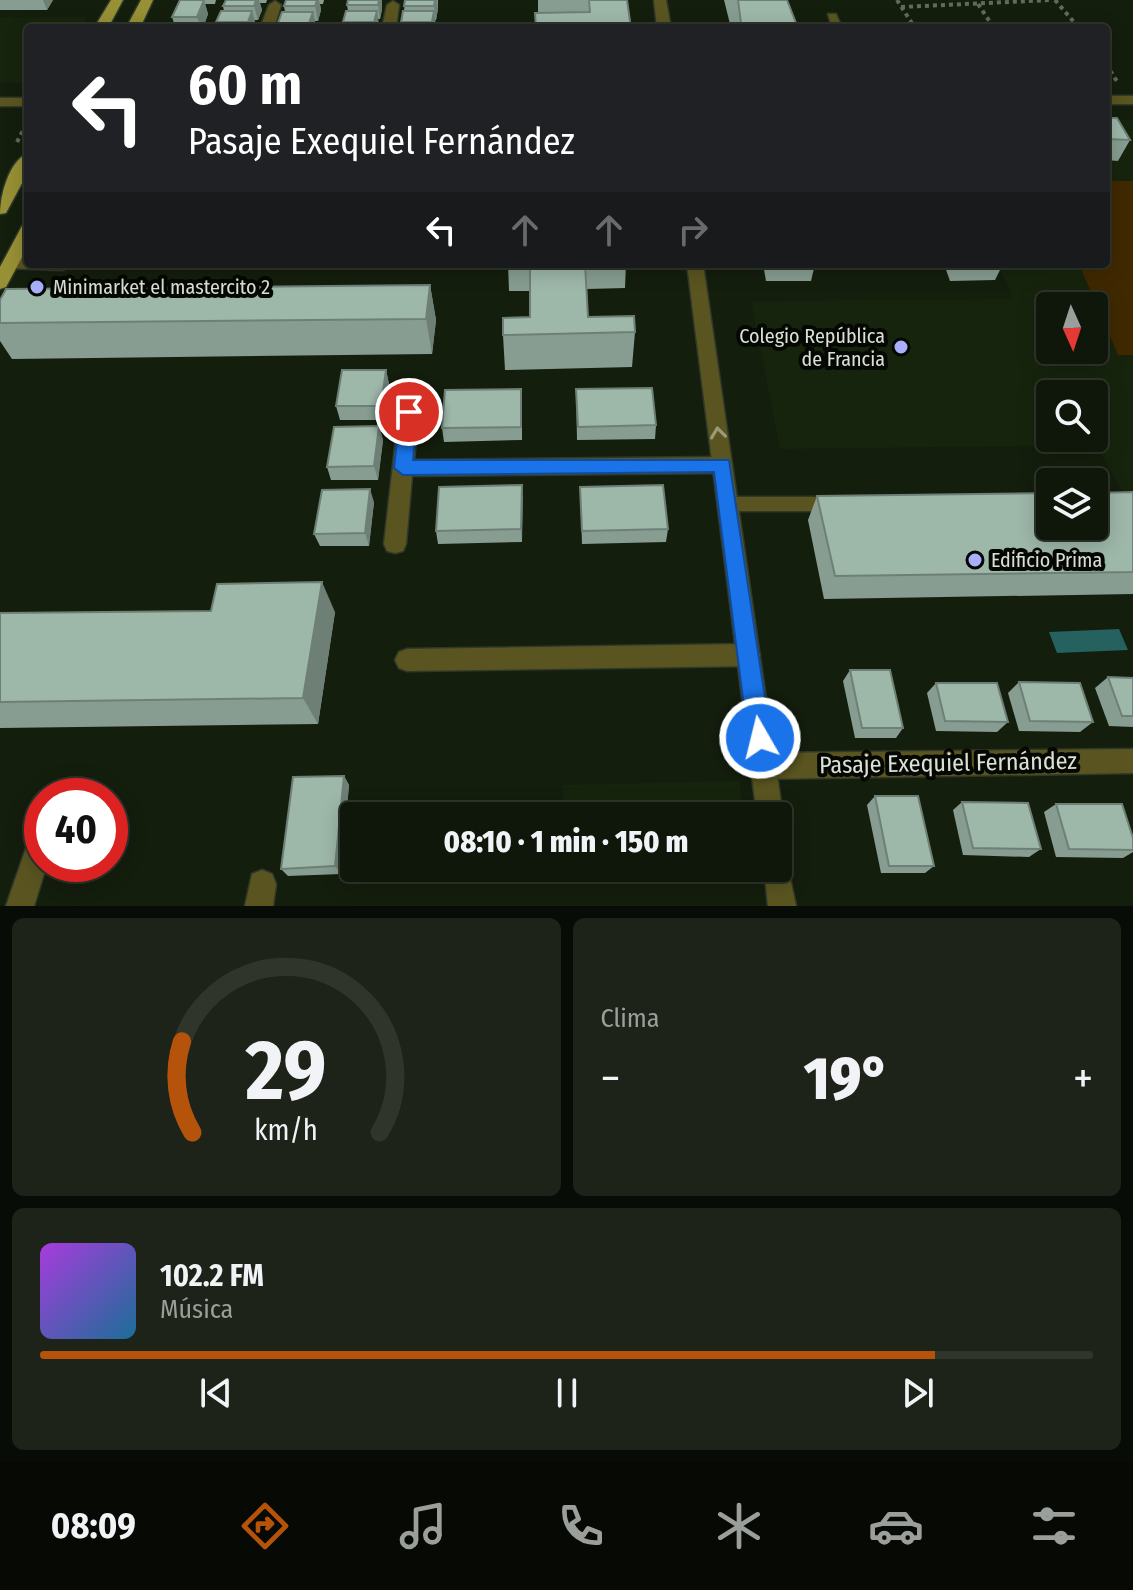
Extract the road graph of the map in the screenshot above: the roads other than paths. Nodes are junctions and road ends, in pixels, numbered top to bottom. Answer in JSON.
{"nodes":[{"id":1,"x":117,"y":0,"type":"edge"},
{"id":2,"x":147,"y":0,"type":"edge"},
{"id":3,"x":660,"y":0,"type":"edge"},
{"id":4,"x":275,"y":5,"type":"dead end"},
{"id":5,"x":393,"y":5,"type":"dead end"},
{"id":6,"x":832,"y":16,"type":"dead end"},
{"id":7,"x":103,"y":24,"type":"edge"},
{"id":8,"x":135,"y":24,"type":"edge"},
{"id":9,"x":268,"y":24,"type":"edge"},
{"id":10,"x":390,"y":24,"type":"edge"},
{"id":11,"x":663,"y":24,"type":"edge"},
{"id":12,"x":835,"y":24,"type":"edge"},
{"id":13,"x":1110,"y":100,"type":"edge"},
{"id":14,"x":1133,"y":100,"type":"edge"},
{"id":15,"x":0,"y":102,"type":"edge"},
{"id":16,"x":24,"y":102,"type":"edge"},
{"id":17,"x":24,"y":165,"type":"edge"},
{"id":18,"x":0,"y":209,"type":"edge"},
{"id":19,"x":24,"y":238,"type":"edge"},
{"id":20,"x":10,"y":264,"type":"junction"},
{"id":21,"x":24,"y":264,"type":"edge"},
{"id":22,"x":696,"y":268,"type":"edge"},
{"id":23,"x":0,"y":283,"type":"edge"},
{"id":24,"x":409,"y":412,"type":"dead end"},
{"id":25,"x":722,"y":465,"type":"junction"},
{"id":26,"x":403,"y":468,"type":"junction"},
{"id":27,"x":728,"y":504,"type":"junction"},
{"id":28,"x":858,"y":504,"type":"edge"},
{"id":29,"x":395,"y":544,"type":"dead end"},
{"id":30,"x":748,"y":655,"type":"junction"},
{"id":31,"x":407,"y":660,"type":"dead end"},
{"id":32,"x":1133,"y":761,"type":"edge"},
{"id":33,"x":763,"y":766,"type":"junction"},
{"id":34,"x":768,"y":802,"type":"edge"},
{"id":35,"x":28,"y":882,"type":"edge"},
{"id":36,"x":779,"y":882,"type":"edge"},
{"id":37,"x":20,"y":906,"type":"edge"},
{"id":38,"x":782,"y":906,"type":"edge"}],
"edges":[{"from":1,"to":7,"type":"main road"},
{"from":2,"to":8,"type":"main road"},
{"from":3,"to":11,"type":"street"},
{"from":4,"to":9,"type":"street"},
{"from":5,"to":10,"type":"street"},
{"from":6,"to":12,"type":"lane"},
{"from":13,"to":14,"type":"street"},
{"from":15,"to":16,"type":"street"},
{"from":17,"to":18,"type":"main road"},
{"from":19,"to":20,"type":"main road"},
{"from":20,"to":21,"type":"street"},
{"from":20,"to":23,"type":"main road"},
{"from":25,"to":22,"type":"street","one_way":true},
{"from":24,"to":26,"type":"street"},
{"from":25,"to":26,"type":"street"},
{"from":25,"to":27,"type":"street"},
{"from":26,"to":29,"type":"street"},
{"from":27,"to":28,"type":"lane"},
{"from":27,"to":30,"type":"street"},
{"from":30,"to":31,"type":"street"},
{"from":30,"to":33,"type":"street"},
{"from":32,"to":33,"type":"street","name":"Pasaje Exequiel Fernández"},
{"from":33,"to":34,"type":"street"},
{"from":35,"to":37,"type":"street"},
{"from":36,"to":38,"type":"street"}]}
